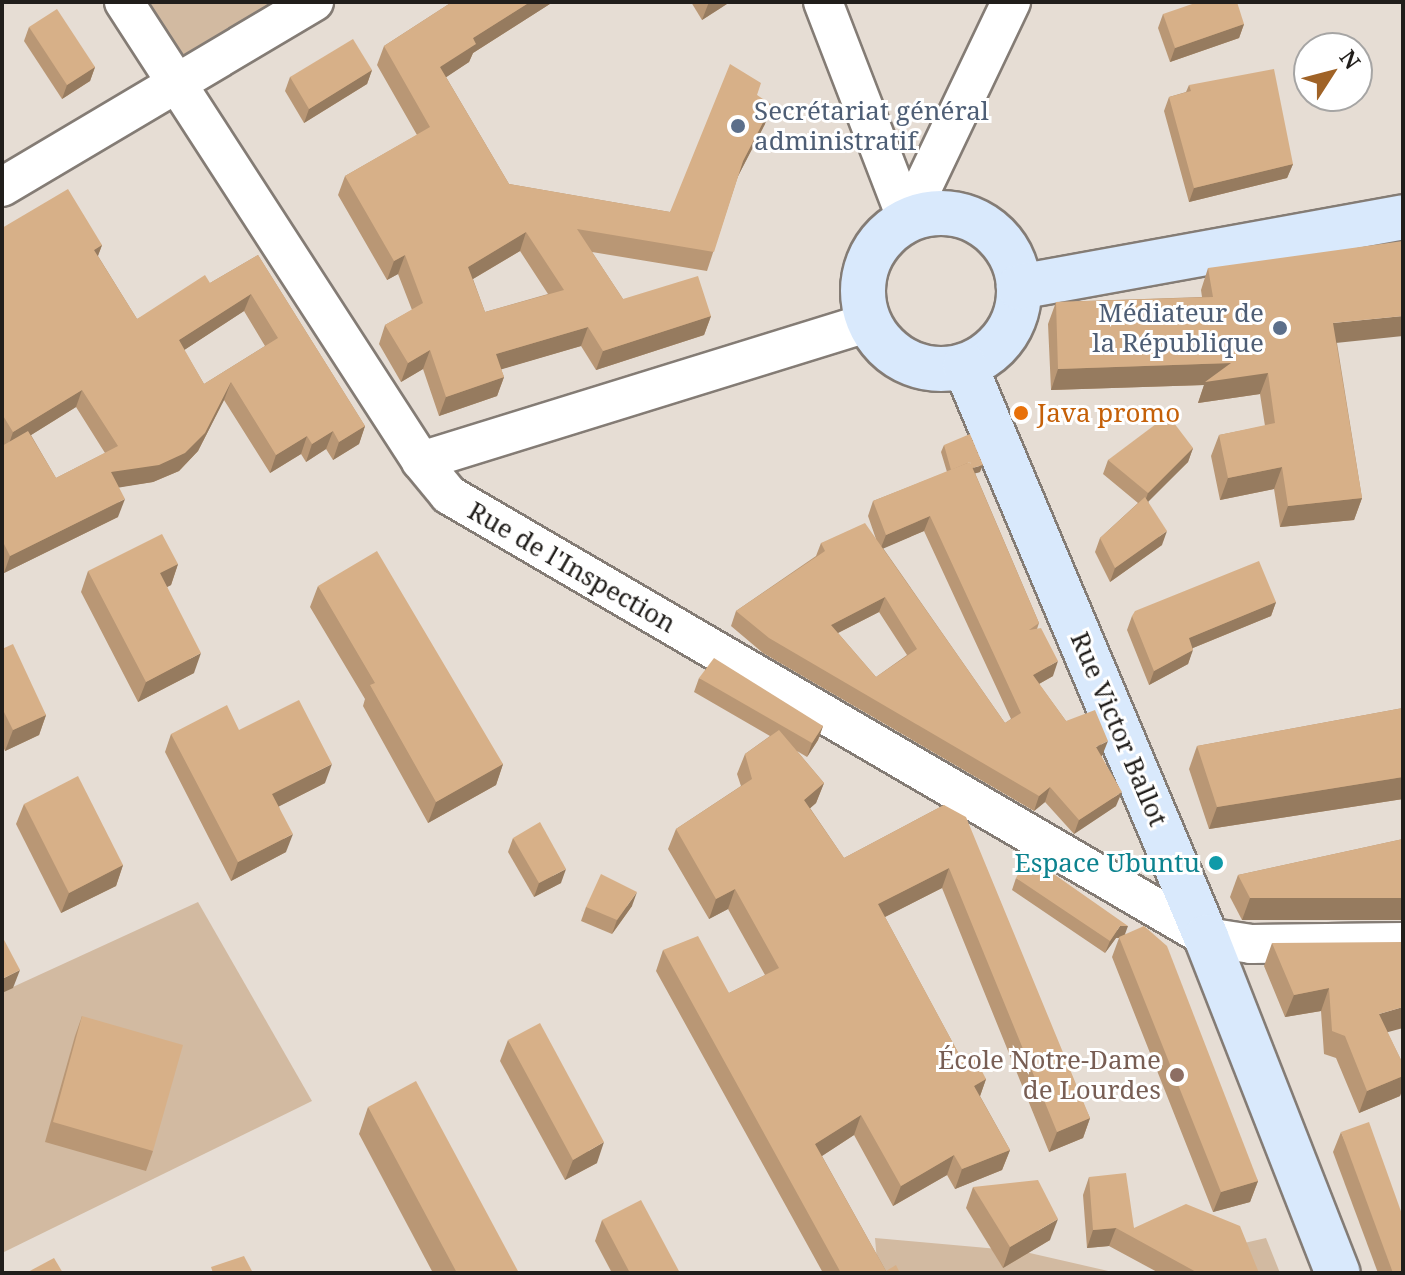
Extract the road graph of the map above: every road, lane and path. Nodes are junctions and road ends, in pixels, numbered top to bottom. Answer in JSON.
{"nodes":[{"id":1,"x":124,"y":2,"type":"edge"},
{"id":2,"x":314,"y":2,"type":"edge"},
{"id":3,"x":823,"y":2,"type":"edge"},
{"id":4,"x":1011,"y":2,"type":"edge"},
{"id":5,"x":173,"y":84,"type":"junction"},
{"id":6,"x":2,"y":187,"type":"edge"},
{"id":7,"x":1403,"y":217,"type":"edge"},
{"id":8,"x":907,"y":220,"type":"junction"},
{"id":9,"x":1019,"y":287,"type":"junction"},
{"id":10,"x":870,"y":322,"type":"junction"},
{"id":11,"x":965,"y":366,"type":"junction"},
{"id":12,"x":421,"y":461,"type":"junction"},
{"id":13,"x":1206,"y":937,"type":"junction"},
{"id":14,"x":1403,"y":942,"type":"edge"},
{"id":15,"x":1338,"y":1273,"type":"edge"}],
"edges":[{"from":1,"to":5,"type":"street","name":"Rue de l'Inspection"},
{"from":2,"to":5,"type":"street"},
{"from":3,"to":8,"type":"street"},
{"from":4,"to":8,"type":"street"},
{"from":5,"to":6,"type":"street"},
{"from":5,"to":12,"type":"street","name":"Rue de l'Inspection"},
{"from":7,"to":9,"type":"main road"},
{"from":8,"to":9,"type":"main road"},
{"from":8,"to":10,"type":"main road"},
{"from":9,"to":11,"type":"main road"},
{"from":10,"to":11,"type":"main road"},
{"from":10,"to":12,"type":"street"},
{"from":11,"to":13,"type":"main road","name":"Rue Victor Ballot"},
{"from":12,"to":13,"type":"street","name":"Rue de l'Inspection"},
{"from":13,"to":14,"type":"street"},
{"from":13,"to":15,"type":"main road","name":"Rue Victor Ballot"}]}
